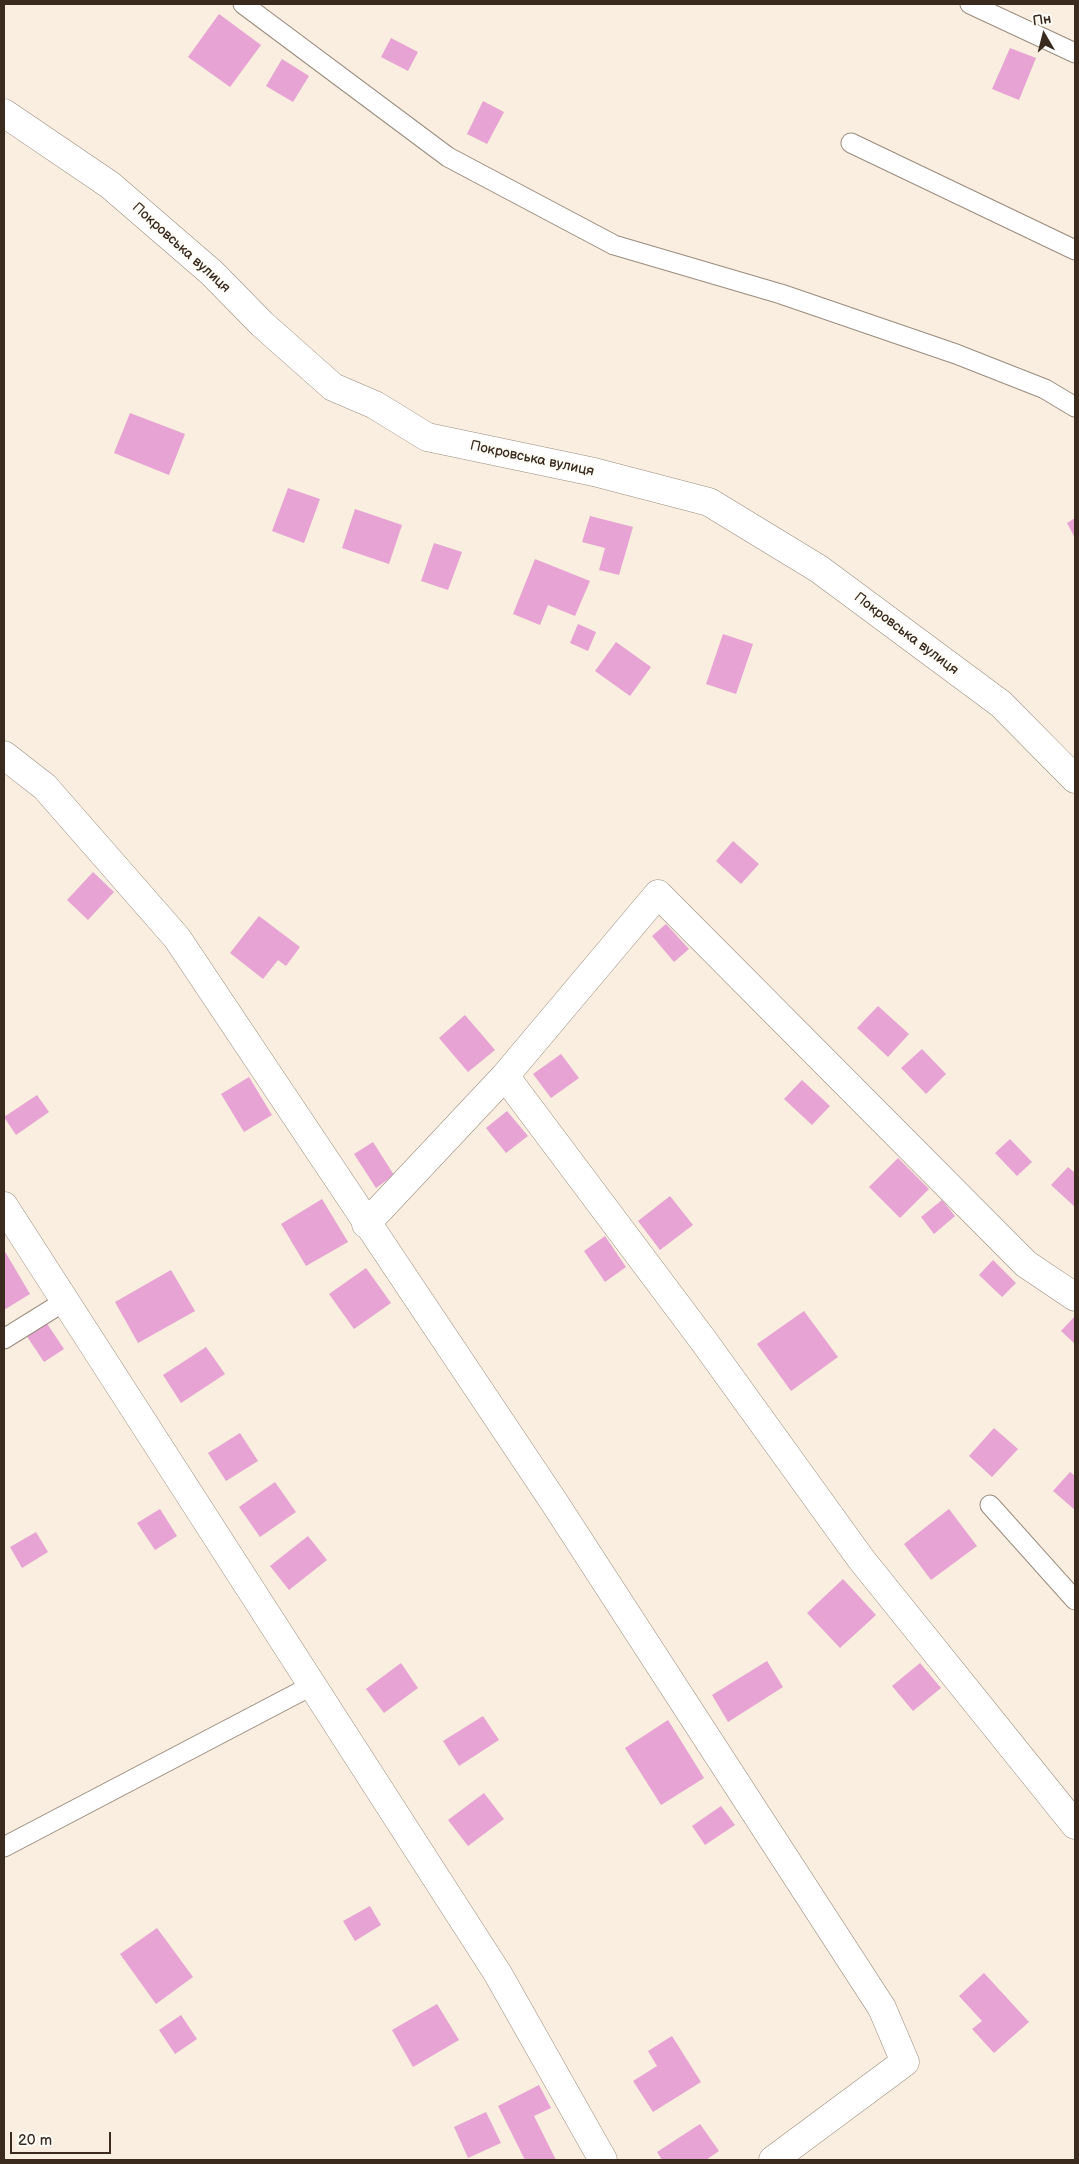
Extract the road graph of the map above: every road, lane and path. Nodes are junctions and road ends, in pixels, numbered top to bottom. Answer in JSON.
{"nodes":[{"id":1,"x":243,"y":4,"type":"edge"},
{"id":2,"x":970,"y":4,"type":"edge"},
{"id":3,"x":1075,"y":53,"type":"edge"},
{"id":4,"x":4,"y":113,"type":"edge"},
{"id":5,"x":851,"y":143,"type":"dead end"},
{"id":6,"x":1075,"y":250,"type":"edge"},
{"id":7,"x":1075,"y":407,"type":"edge"},
{"id":8,"x":4,"y":755,"type":"edge"},
{"id":9,"x":1075,"y":779,"type":"edge"},
{"id":10,"x":505,"y":1076,"type":"junction"},
{"id":11,"x":4,"y":1206,"type":"edge"},
{"id":12,"x":366,"y":1224,"type":"junction"},
{"id":13,"x":1075,"y":1297,"type":"edge"},
{"id":14,"x":66,"y":1301,"type":"junction"},
{"id":15,"x":4,"y":1339,"type":"edge"},
{"id":16,"x":990,"y":1505,"type":"dead end"},
{"id":17,"x":1075,"y":1600,"type":"edge"},
{"id":18,"x":312,"y":1685,"type":"junction"},
{"id":19,"x":1075,"y":1826,"type":"edge"},
{"id":20,"x":4,"y":1847,"type":"edge"},
{"id":21,"x":603,"y":2160,"type":"edge"},
{"id":22,"x":773,"y":2160,"type":"edge"}],
"edges":[{"from":1,"to":7,"type":"lane"},
{"from":2,"to":3,"type":"lane"},
{"from":4,"to":9,"type":"street","name":"Покровська вулиця"},
{"from":5,"to":6,"type":"lane"},
{"from":8,"to":12,"type":"street"},
{"from":10,"to":12,"type":"street"},
{"from":10,"to":13,"type":"street"},
{"from":10,"to":19,"type":"street"},
{"from":11,"to":14,"type":"street"},
{"from":12,"to":22,"type":"street"},
{"from":14,"to":15,"type":"lane"},
{"from":14,"to":18,"type":"street"},
{"from":16,"to":17,"type":"lane"},
{"from":18,"to":20,"type":"lane"},
{"from":18,"to":21,"type":"street"}]}
